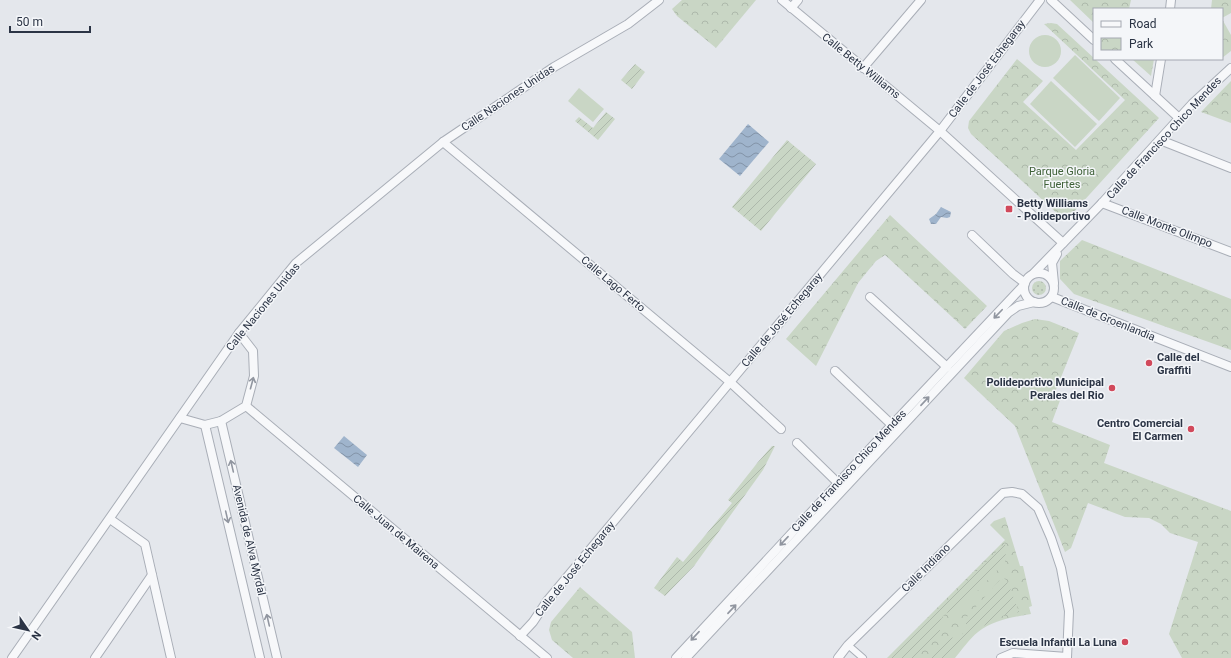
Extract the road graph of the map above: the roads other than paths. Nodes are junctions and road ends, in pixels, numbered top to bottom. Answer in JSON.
{"nodes":[{"id":1,"x":659,"y":0,"type":"edge"},
{"id":2,"x":782,"y":0,"type":"edge"},
{"id":3,"x":798,"y":0,"type":"edge"},
{"id":4,"x":921,"y":0,"type":"edge"},
{"id":5,"x":1040,"y":0,"type":"edge"},
{"id":6,"x":1051,"y":0,"type":"edge"},
{"id":7,"x":791,"y":8,"type":"junction"},
{"id":8,"x":1093,"y":39,"type":"edge"},
{"id":9,"x":1116,"y":60,"type":"edge"},
{"id":10,"x":1162,"y":60,"type":"edge"},
{"id":11,"x":863,"y":68,"type":"junction"},
{"id":12,"x":1231,"y":68,"type":"edge"},
{"id":13,"x":1155,"y":96,"type":"junction"},
{"id":14,"x":1179,"y":118,"type":"junction"},
{"id":15,"x":940,"y":131,"type":"junction"},
{"id":16,"x":1160,"y":140,"type":"junction"},
{"id":17,"x":443,"y":142,"type":"junction"},
{"id":18,"x":1231,"y":168,"type":"edge"},
{"id":19,"x":1102,"y":203,"type":"junction"},
{"id":20,"x":972,"y":235,"type":"dead end"},
{"id":21,"x":1064,"y":243,"type":"junction"},
{"id":22,"x":1231,"y":252,"type":"edge"},
{"id":23,"x":1033,"y":274,"type":"junction"},
{"id":24,"x":1025,"y":284,"type":"junction"},
{"id":25,"x":1054,"y":284,"type":"junction"},
{"id":26,"x":870,"y":297,"type":"dead end"},
{"id":27,"x":1052,"y":297,"type":"junction"},
{"id":28,"x":1034,"y":302,"type":"junction"},
{"id":29,"x":239,"y":333,"type":"junction"},
{"id":30,"x":947,"y":367,"type":"junction"},
{"id":31,"x":1231,"y":367,"type":"edge"},
{"id":32,"x":835,"y":371,"type":"dead end"},
{"id":33,"x":730,"y":382,"type":"junction"},
{"id":34,"x":246,"y":406,"type":"junction"},
{"id":35,"x":180,"y":418,"type":"junction"},
{"id":36,"x":222,"y":421,"type":"junction"},
{"id":37,"x":204,"y":425,"type":"junction"},
{"id":38,"x":892,"y":425,"type":"junction"},
{"id":39,"x":781,"y":429,"type":"dead end"},
{"id":40,"x":797,"y":443,"type":"dead end"},
{"id":41,"x":838,"y":483,"type":"junction"},
{"id":42,"x":110,"y":519,"type":"junction"},
{"id":43,"x":152,"y":575,"type":"junction"},
{"id":44,"x":520,"y":636,"type":"junction"},
{"id":45,"x":848,"y":645,"type":"junction"},
{"id":46,"x":1067,"y":657,"type":"edge"},
{"id":47,"x":12,"y":658,"type":"edge"},
{"id":48,"x":95,"y":658,"type":"edge"},
{"id":49,"x":171,"y":658,"type":"edge"},
{"id":50,"x":260,"y":658,"type":"edge"},
{"id":51,"x":277,"y":658,"type":"edge"},
{"id":52,"x":547,"y":658,"type":"edge"},
{"id":53,"x":676,"y":658,"type":"edge"},
{"id":54,"x":686,"y":658,"type":"edge"},
{"id":55,"x":838,"y":658,"type":"edge"},
{"id":56,"x":864,"y":658,"type":"edge"},
{"id":57,"x":1001,"y":658,"type":"edge"}],
"edges":[{"from":1,"to":17,"type":"street","name":"Calle Naciones Unidas"},
{"from":2,"to":7,"type":"street","name":"Calle Betty Williams"},
{"from":3,"to":7,"type":"street"},
{"from":4,"to":11,"type":"street"},
{"from":5,"to":15,"type":"street","name":"Calle de José Echegaray"},
{"from":6,"to":8,"type":"street"},
{"from":7,"to":11,"type":"street","name":"Calle Betty Williams"},
{"from":9,"to":13,"type":"street"},
{"from":10,"to":13,"type":"street"},
{"from":11,"to":15,"type":"street","name":"Calle Betty Williams"},
{"from":12,"to":14,"type":"street","name":"Calle de Francisco Chico Mendes"},
{"from":13,"to":14,"type":"street"},
{"from":14,"to":16,"type":"street","name":"Calle de Francisco Chico Mendes"},
{"from":15,"to":21,"type":"street","name":"Calle Betty Williams"},
{"from":15,"to":33,"type":"street","name":"Calle de José Echegaray"},
{"from":16,"to":18,"type":"street"},
{"from":16,"to":19,"type":"street","name":"Calle de Francisco Chico Mendes"},
{"from":17,"to":29,"type":"street","name":"Calle Naciones Unidas"},
{"from":17,"to":33,"type":"street","name":"Calle Lago Ferto"},
{"from":19,"to":21,"type":"street","name":"Calle de Francisco Chico Mendes"},
{"from":19,"to":22,"type":"street","name":"Calle Monte Olimpo"},
{"from":20,"to":24,"type":"street"},
{"from":21,"to":23,"type":"street","name":"Calle de Francisco Chico Mendes"},
{"from":21,"to":25,"type":"street","name":"Calle de Francisco Chico Mendes"},
{"from":23,"to":24,"type":"street"},
{"from":23,"to":25,"type":"street"},
{"from":24,"to":28,"type":"street"},
{"from":24,"to":30,"type":"street","name":"Calle de Francisco Chico Mendes","one_way":true},
{"from":25,"to":27,"type":"street"},
{"from":26,"to":30,"type":"street"},
{"from":27,"to":28,"type":"street"},
{"from":27,"to":31,"type":"street","name":"Calle de Groenlandia"},
{"from":54,"to":28,"type":"street","name":"Calle de Francisco Chico Mendes","one_way":true},
{"from":34,"to":29,"type":"street","one_way":true},
{"from":29,"to":35,"type":"street","name":"Calle Naciones Unidas"},
{"from":30,"to":38,"type":"street","name":"Calle de Francisco Chico Mendes"},
{"from":32,"to":38,"type":"street"},
{"from":33,"to":39,"type":"street","name":"Calle Lago Ferto"},
{"from":33,"to":44,"type":"street","name":"Calle de José Echegaray"},
{"from":34,"to":36,"type":"street"},
{"from":34,"to":44,"type":"street","name":"Calle Juan de Mairena"},
{"from":35,"to":37,"type":"street"},
{"from":35,"to":42,"type":"street","name":"Calle Naciones Unidas"},
{"from":36,"to":37,"type":"street"},
{"from":51,"to":36,"type":"street","name":"Avenida de Alva Myrdal","one_way":true},
{"from":37,"to":50,"type":"street","name":"Avenida de Alva Myrdal","one_way":true},
{"from":38,"to":41,"type":"street","name":"Calle de Francisco Chico Mendes"},
{"from":40,"to":41,"type":"street"},
{"from":41,"to":53,"type":"street","name":"Calle de Francisco Chico Mendes","one_way":true},
{"from":42,"to":43,"type":"street"},
{"from":42,"to":47,"type":"street","name":"Calle Naciones Unidas"},
{"from":43,"to":48,"type":"street"},
{"from":43,"to":49,"type":"street"},
{"from":44,"to":52,"type":"street","name":"Calle Juan de Mairena"},
{"from":45,"to":46,"type":"street","name":"Calle Indiano"},
{"from":45,"to":55,"type":"street","name":"Calle Indiano"},
{"from":45,"to":56,"type":"street"},
{"from":46,"to":57,"type":"street"}]}
